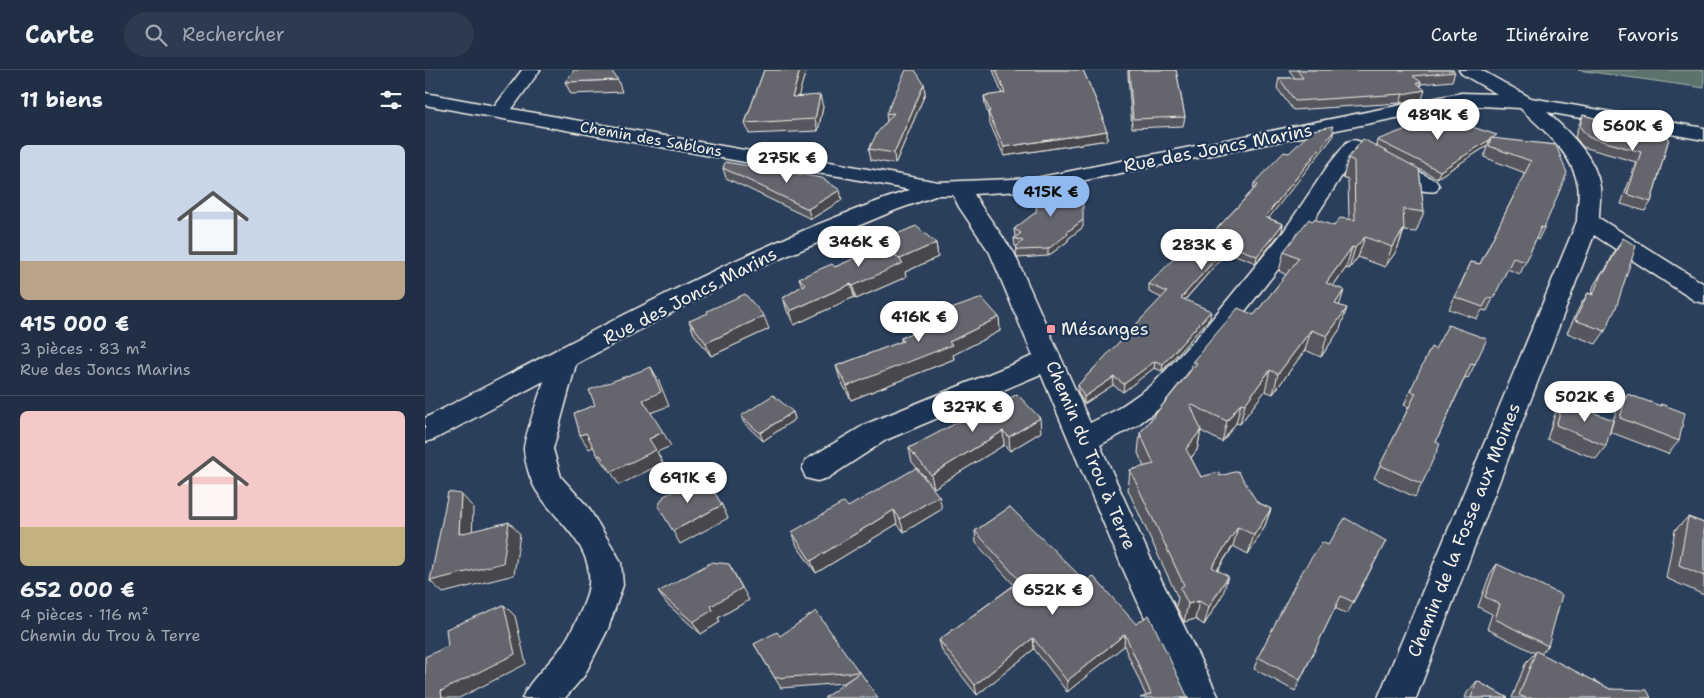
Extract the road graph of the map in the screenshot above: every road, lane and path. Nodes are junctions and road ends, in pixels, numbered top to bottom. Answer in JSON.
{"nodes":[{"id":1,"x":531,"y":70,"type":"edge"},
{"id":2,"x":1468,"y":70,"type":"edge"},
{"id":3,"x":425,"y":99,"type":"edge"},
{"id":4,"x":1526,"y":103,"type":"junction"},
{"id":5,"x":500,"y":112,"type":"junction"},
{"id":6,"x":1331,"y":125,"type":"junction"},
{"id":7,"x":1704,"y":134,"type":"edge"},
{"id":8,"x":1354,"y":146,"type":"junction"},
{"id":9,"x":1428,"y":186,"type":"dead end"},
{"id":10,"x":949,"y":189,"type":"junction"},
{"id":11,"x":1588,"y":221,"type":"junction"},
{"id":12,"x":1704,"y":295,"type":"edge"},
{"id":13,"x":564,"y":360,"type":"junction"},
{"id":14,"x":1050,"y":360,"type":"junction"},
{"id":15,"x":425,"y":431,"type":"edge"},
{"id":16,"x":1085,"y":439,"type":"junction"},
{"id":17,"x":817,"y":469,"type":"dead end"},
{"id":18,"x":541,"y":698,"type":"edge"},
{"id":19,"x":1200,"y":698,"type":"edge"},
{"id":20,"x":1397,"y":698,"type":"edge"}],
"edges":[{"from":1,"to":5,"type":"street"},
{"from":2,"to":4,"type":"street","name":"Chemin de la Fosse aux Moines"},
{"from":3,"to":5,"type":"street","name":"Chemin des Sablons"},
{"from":4,"to":6,"type":"street","name":"Rue des Joncs Marins"},
{"from":4,"to":7,"type":"street","name":"Rue des Joncs Marins"},
{"from":4,"to":11,"type":"street","name":"Chemin de la Fosse aux Moines"},
{"from":5,"to":10,"type":"street","name":"Chemin des Sablons"},
{"from":6,"to":8,"type":"street"},
{"from":6,"to":10,"type":"street","name":"Rue des Joncs Marins"},
{"from":8,"to":9,"type":"street"},
{"from":8,"to":16,"type":"street"},
{"from":10,"to":13,"type":"street","name":"Rue des Joncs Marins"},
{"from":10,"to":14,"type":"street","name":"Chemin du Trou à Terre"},
{"from":11,"to":12,"type":"street"},
{"from":11,"to":20,"type":"street","name":"Chemin de la Fosse aux Moines"},
{"from":13,"to":15,"type":"street","name":"Rue des Joncs Marins"},
{"from":13,"to":18,"type":"street"},
{"from":14,"to":16,"type":"street","name":"Chemin du Trou à Terre"},
{"from":14,"to":17,"type":"street"},
{"from":16,"to":19,"type":"street","name":"Chemin du Trou à Terre"}]}
